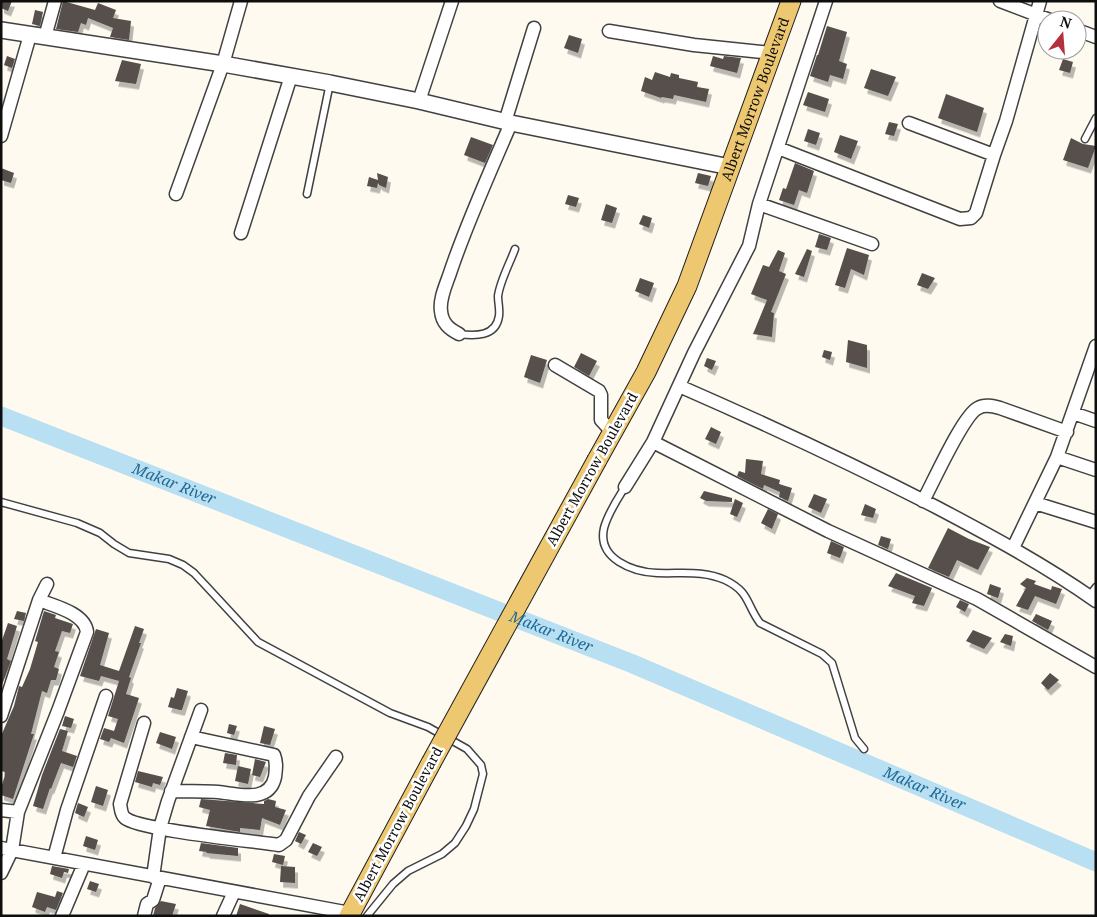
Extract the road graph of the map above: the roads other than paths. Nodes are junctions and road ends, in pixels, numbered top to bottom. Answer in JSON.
{"nodes":[{"id":1,"x":55,"y":1,"type":"edge"},
{"id":2,"x":241,"y":1,"type":"edge"},
{"id":3,"x":452,"y":1,"type":"edge"},
{"id":4,"x":791,"y":1,"type":"edge"},
{"id":5,"x":826,"y":1,"type":"edge"},
{"id":6,"x":1000,"y":1,"type":"edge"},
{"id":7,"x":1040,"y":1,"type":"edge"},
{"id":8,"x":1036,"y":15,"type":"junction"},
{"id":9,"x":534,"y":28,"type":"dead end"},
{"id":10,"x":1,"y":30,"type":"edge"},
{"id":11,"x":609,"y":31,"type":"dead end"},
{"id":12,"x":38,"y":36,"type":"junction"},
{"id":13,"x":772,"y":53,"type":"junction"},
{"id":14,"x":222,"y":64,"type":"junction"},
{"id":15,"x":291,"y":76,"type":"junction"},
{"id":16,"x":330,"y":83,"type":"junction"},
{"id":17,"x":418,"y":101,"type":"junction"},
{"id":18,"x":1096,"y":118,"type":"edge"},
{"id":19,"x":508,"y":123,"type":"junction"},
{"id":20,"x":909,"y":123,"type":"dead end"},
{"id":21,"x":1,"y":136,"type":"edge"},
{"id":22,"x":1086,"y":139,"type":"dead end"},
{"id":23,"x":778,"y":148,"type":"junction"},
{"id":24,"x":994,"y":155,"type":"junction"},
{"id":25,"x":730,"y":167,"type":"junction"},
{"id":26,"x":176,"y":194,"type":"dead end"},
{"id":27,"x":307,"y":194,"type":"dead end"},
{"id":28,"x":759,"y":204,"type":"junction"},
{"id":29,"x":241,"y":233,"type":"dead end"},
{"id":30,"x":872,"y":244,"type":"dead end"},
{"id":31,"x":515,"y":249,"type":"dead end"},
{"id":32,"x":459,"y":334,"type":"joint"},
{"id":33,"x":1096,"y":346,"type":"edge"},
{"id":34,"x":555,"y":365,"type":"dead end"},
{"id":35,"x":679,"y":386,"type":"junction"},
{"id":36,"x":1073,"y":413,"type":"junction"},
{"id":37,"x":1096,"y":421,"type":"edge"},
{"id":38,"x":612,"y":432,"type":"junction"},
{"id":39,"x":1067,"y":432,"type":"junction"},
{"id":40,"x":653,"y":442,"type":"junction"},
{"id":41,"x":1057,"y":457,"type":"junction"},
{"id":42,"x":1096,"y":470,"type":"edge"},
{"id":43,"x":625,"y":487,"type":"joint"},
{"id":44,"x":923,"y":501,"type":"junction"},
{"id":45,"x":1,"y":502,"type":"edge"},
{"id":46,"x":1035,"y":503,"type":"junction"},
{"id":47,"x":1096,"y":522,"type":"edge"},
{"id":48,"x":1014,"y":548,"type":"junction"},
{"id":49,"x":46,"y":584,"type":"dead end"},
{"id":50,"x":1094,"y":595,"type":"edge"},
{"id":51,"x":39,"y":600,"type":"junction"},
{"id":52,"x":1096,"y":667,"type":"edge"},
{"id":53,"x":106,"y":696,"type":"dead end"},
{"id":54,"x":201,"y":710,"type":"dead end"},
{"id":55,"x":1,"y":716,"type":"edge"},
{"id":56,"x":144,"y":723,"type":"dead end"},
{"id":57,"x":192,"y":737,"type":"junction"},
{"id":58,"x":864,"y":749,"type":"dead end"},
{"id":59,"x":336,"y":757,"type":"dead end"},
{"id":60,"x":171,"y":791,"type":"junction"},
{"id":61,"x":1,"y":810,"type":"edge"},
{"id":62,"x":18,"y":812,"type":"junction"},
{"id":63,"x":160,"y":828,"type":"junction"},
{"id":64,"x":7,"y":849,"type":"edge"},
{"id":65,"x":54,"y":858,"type":"junction"},
{"id":66,"x":84,"y":864,"type":"junction"},
{"id":67,"x":1,"y":873,"type":"edge"},
{"id":68,"x":157,"y":877,"type":"junction"},
{"id":69,"x":234,"y":892,"type":"junction"},
{"id":70,"x":355,"y":915,"type":"edge"},
{"id":71,"x":62,"y":916,"type":"edge"},
{"id":72,"x":144,"y":916,"type":"edge"},
{"id":73,"x":223,"y":916,"type":"edge"}],
"edges":[{"from":1,"to":12,"type":"street"},
{"from":2,"to":14,"type":"street"},
{"from":3,"to":17,"type":"street"},
{"from":4,"to":13,"type":"main road","name":"Albert Morrow Boulevard"},
{"from":5,"to":23,"type":"street"},
{"from":6,"to":8,"type":"street"},
{"from":7,"to":8,"type":"street"},
{"from":8,"to":24,"type":"street"},
{"from":9,"to":19,"type":"street"},
{"from":10,"to":12,"type":"street"},
{"from":11,"to":13,"type":"street"},
{"from":12,"to":14,"type":"street"},
{"from":12,"to":21,"type":"street"},
{"from":13,"to":25,"type":"main road","name":"Albert Morrow Boulevard"},
{"from":14,"to":15,"type":"street"},
{"from":14,"to":26,"type":"street"},
{"from":15,"to":16,"type":"street"},
{"from":15,"to":29,"type":"street"},
{"from":16,"to":17,"type":"street"},
{"from":16,"to":27,"type":"lane"},
{"from":17,"to":19,"type":"street"},
{"from":18,"to":22,"type":"lane"},
{"from":19,"to":25,"type":"street"},
{"from":19,"to":32,"type":"street"},
{"from":20,"to":24,"type":"street"},
{"from":23,"to":24,"type":"street"},
{"from":23,"to":28,"type":"street"},
{"from":25,"to":38,"type":"main road","name":"Albert Morrow Boulevard"},
{"from":28,"to":30,"type":"street"},
{"from":28,"to":35,"type":"street"},
{"from":31,"to":32,"type":"lane"},
{"from":33,"to":36,"type":"street"},
{"from":34,"to":38,"type":"street"},
{"from":35,"to":40,"type":"street"},
{"from":35,"to":44,"type":"street"},
{"from":36,"to":37,"type":"street"},
{"from":36,"to":39,"type":"street"},
{"from":38,"to":70,"type":"main road","name":"Albert Morrow Boulevard","bridge":true},
{"from":39,"to":41,"type":"street"},
{"from":39,"to":44,"type":"street"},
{"from":40,"to":43,"type":"street"},
{"from":40,"to":52,"type":"street"},
{"from":41,"to":42,"type":"street"},
{"from":41,"to":46,"type":"street"},
{"from":43,"to":58,"type":"lane"},
{"from":44,"to":48,"type":"street"},
{"from":45,"to":70,"type":"lane"},
{"from":46,"to":47,"type":"street"},
{"from":46,"to":48,"type":"street"},
{"from":48,"to":50,"type":"street"},
{"from":49,"to":51,"type":"street"},
{"from":51,"to":55,"type":"street"},
{"from":51,"to":62,"type":"street"},
{"from":53,"to":65,"type":"street"},
{"from":54,"to":57,"type":"street"},
{"from":56,"to":63,"type":"street"},
{"from":57,"to":60,"type":"street"},
{"from":57,"to":60,"type":"street"},
{"from":59,"to":63,"type":"street"},
{"from":60,"to":63,"type":"street"},
{"from":61,"to":62,"type":"street"},
{"from":62,"to":64,"type":"street"},
{"from":63,"to":68,"type":"street"},
{"from":64,"to":65,"type":"street"},
{"from":64,"to":67,"type":"street"},
{"from":65,"to":66,"type":"street"},
{"from":66,"to":68,"type":"street"},
{"from":66,"to":71,"type":"street"},
{"from":68,"to":69,"type":"street"},
{"from":68,"to":72,"type":"street"},
{"from":69,"to":70,"type":"street"},
{"from":69,"to":73,"type":"street"}]}
